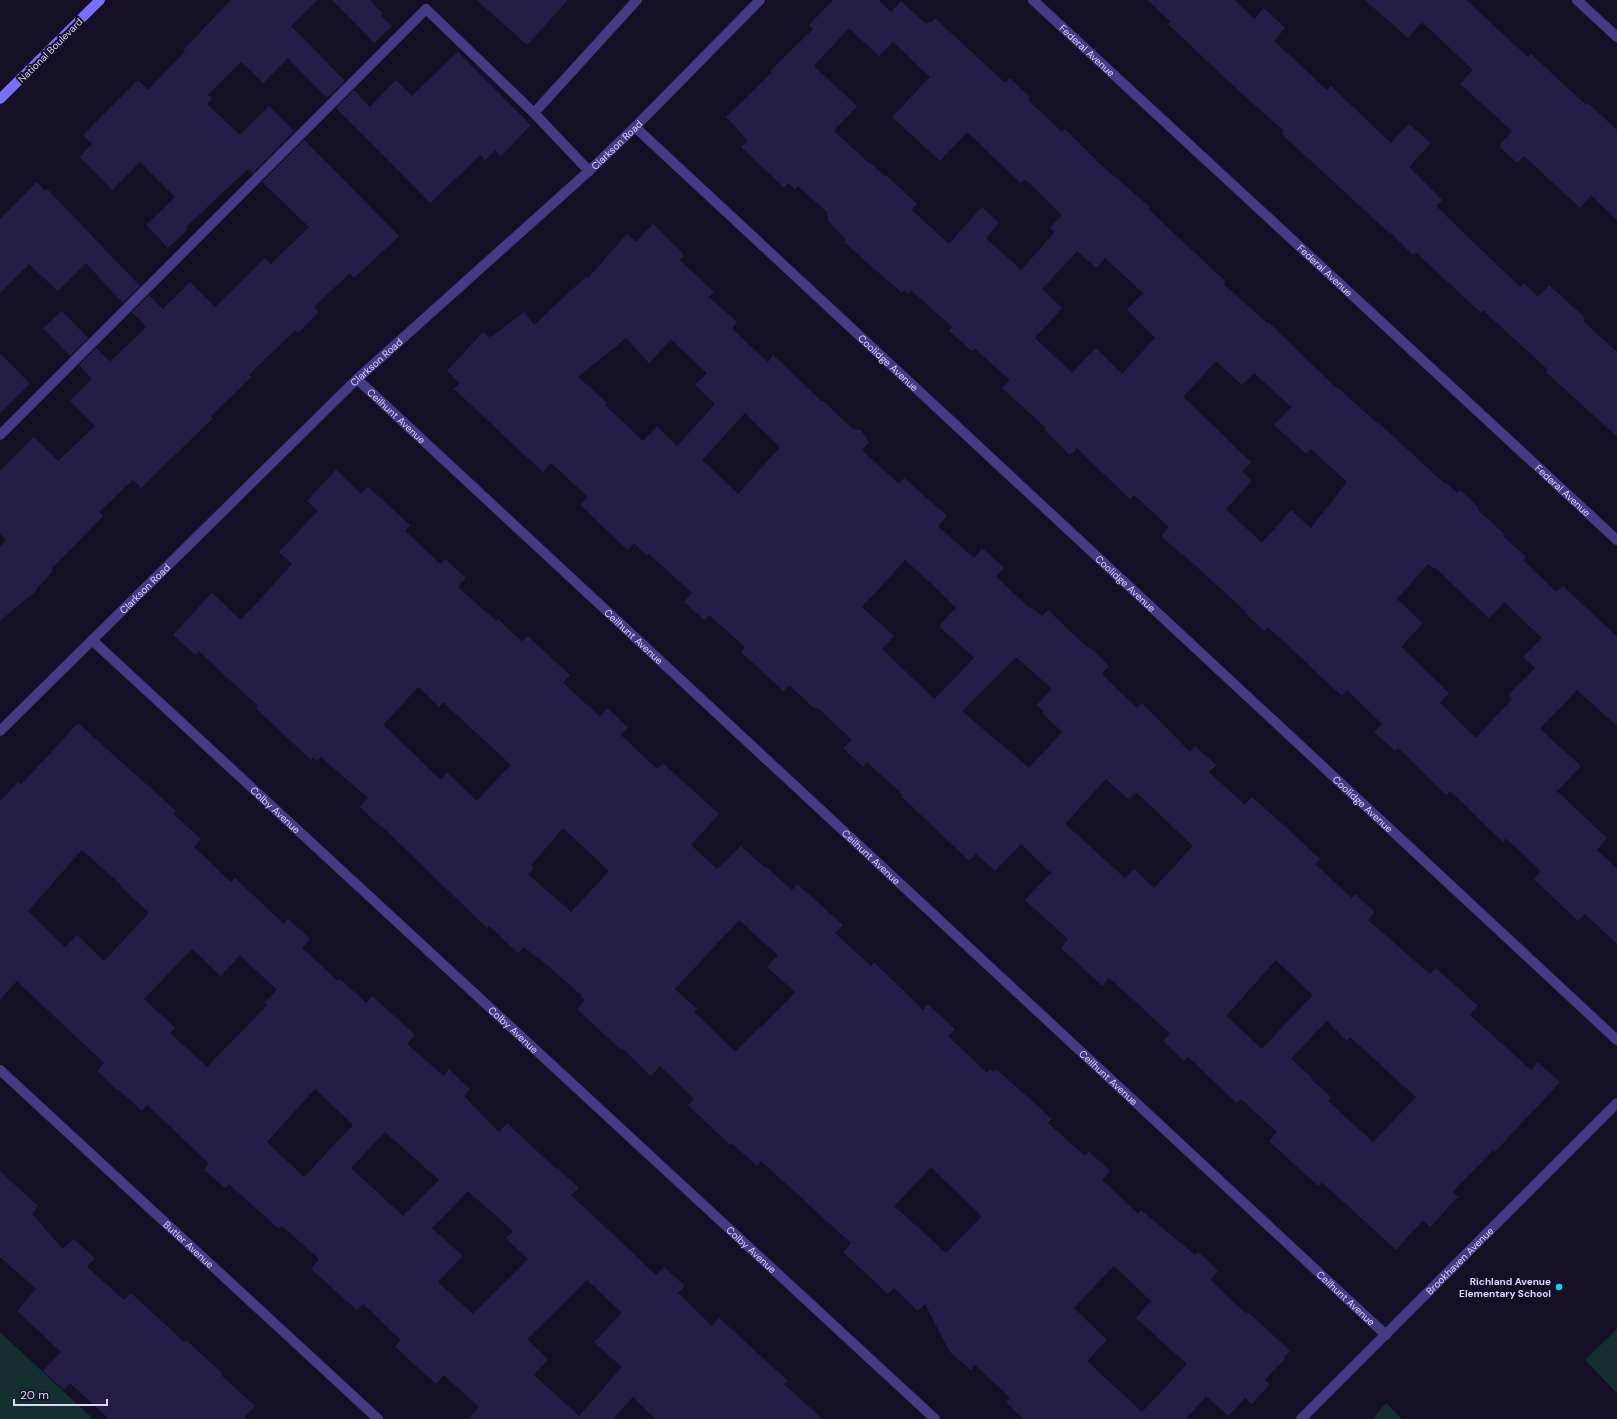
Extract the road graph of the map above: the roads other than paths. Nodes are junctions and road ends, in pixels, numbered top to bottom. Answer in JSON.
{"nodes":[{"id":1,"x":100,"y":0,"type":"edge"},
{"id":2,"x":637,"y":0,"type":"edge"},
{"id":3,"x":760,"y":0,"type":"edge"},
{"id":4,"x":1033,"y":0,"type":"edge"},
{"id":5,"x":1577,"y":0,"type":"edge"},
{"id":6,"x":1617,"y":37,"type":"edge"},
{"id":7,"x":0,"y":99,"type":"edge"},
{"id":8,"x":534,"y":113,"type":"junction"},
{"id":9,"x":635,"y":127,"type":"junction"},
{"id":10,"x":589,"y":171,"type":"junction"},
{"id":11,"x":357,"y":379,"type":"junction"},
{"id":12,"x":0,"y":436,"type":"edge"},
{"id":13,"x":1617,"y":540,"type":"edge"},
{"id":14,"x":92,"y":640,"type":"junction"},
{"id":15,"x":0,"y":731,"type":"edge"},
{"id":16,"x":1617,"y":1040,"type":"edge"},
{"id":17,"x":0,"y":1070,"type":"edge"},
{"id":18,"x":1617,"y":1103,"type":"edge"},
{"id":19,"x":1386,"y":1335,"type":"junction"},
{"id":20,"x":378,"y":1419,"type":"edge"},
{"id":21,"x":935,"y":1419,"type":"edge"},
{"id":22,"x":1301,"y":1419,"type":"edge"}],
"edges":[{"from":1,"to":7,"type":"main road","name":"National Boulevard"},
{"from":2,"to":8,"type":"street"},
{"from":3,"to":9,"type":"street","name":"Clarkson Road"},
{"from":4,"to":13,"type":"street","name":"Federal Avenue"},
{"from":5,"to":6,"type":"street"},
{"from":8,"to":10,"type":"street"},
{"from":8,"to":12,"type":"street"},
{"from":9,"to":10,"type":"street","name":"Clarkson Road"},
{"from":9,"to":16,"type":"street","name":"Coolidge Avenue"},
{"from":10,"to":11,"type":"street","name":"Clarkson Road"},
{"from":11,"to":14,"type":"street","name":"Clarkson Road"},
{"from":11,"to":19,"type":"street","name":"Ceilhunt Avenue"},
{"from":14,"to":15,"type":"street","name":"Clarkson Road"},
{"from":14,"to":21,"type":"street","name":"Colby Avenue"},
{"from":17,"to":20,"type":"street","name":"Butler Avenue"},
{"from":18,"to":19,"type":"street","name":"Brookhaven Avenue"},
{"from":19,"to":22,"type":"street","name":"Brookhaven Avenue"}]}
